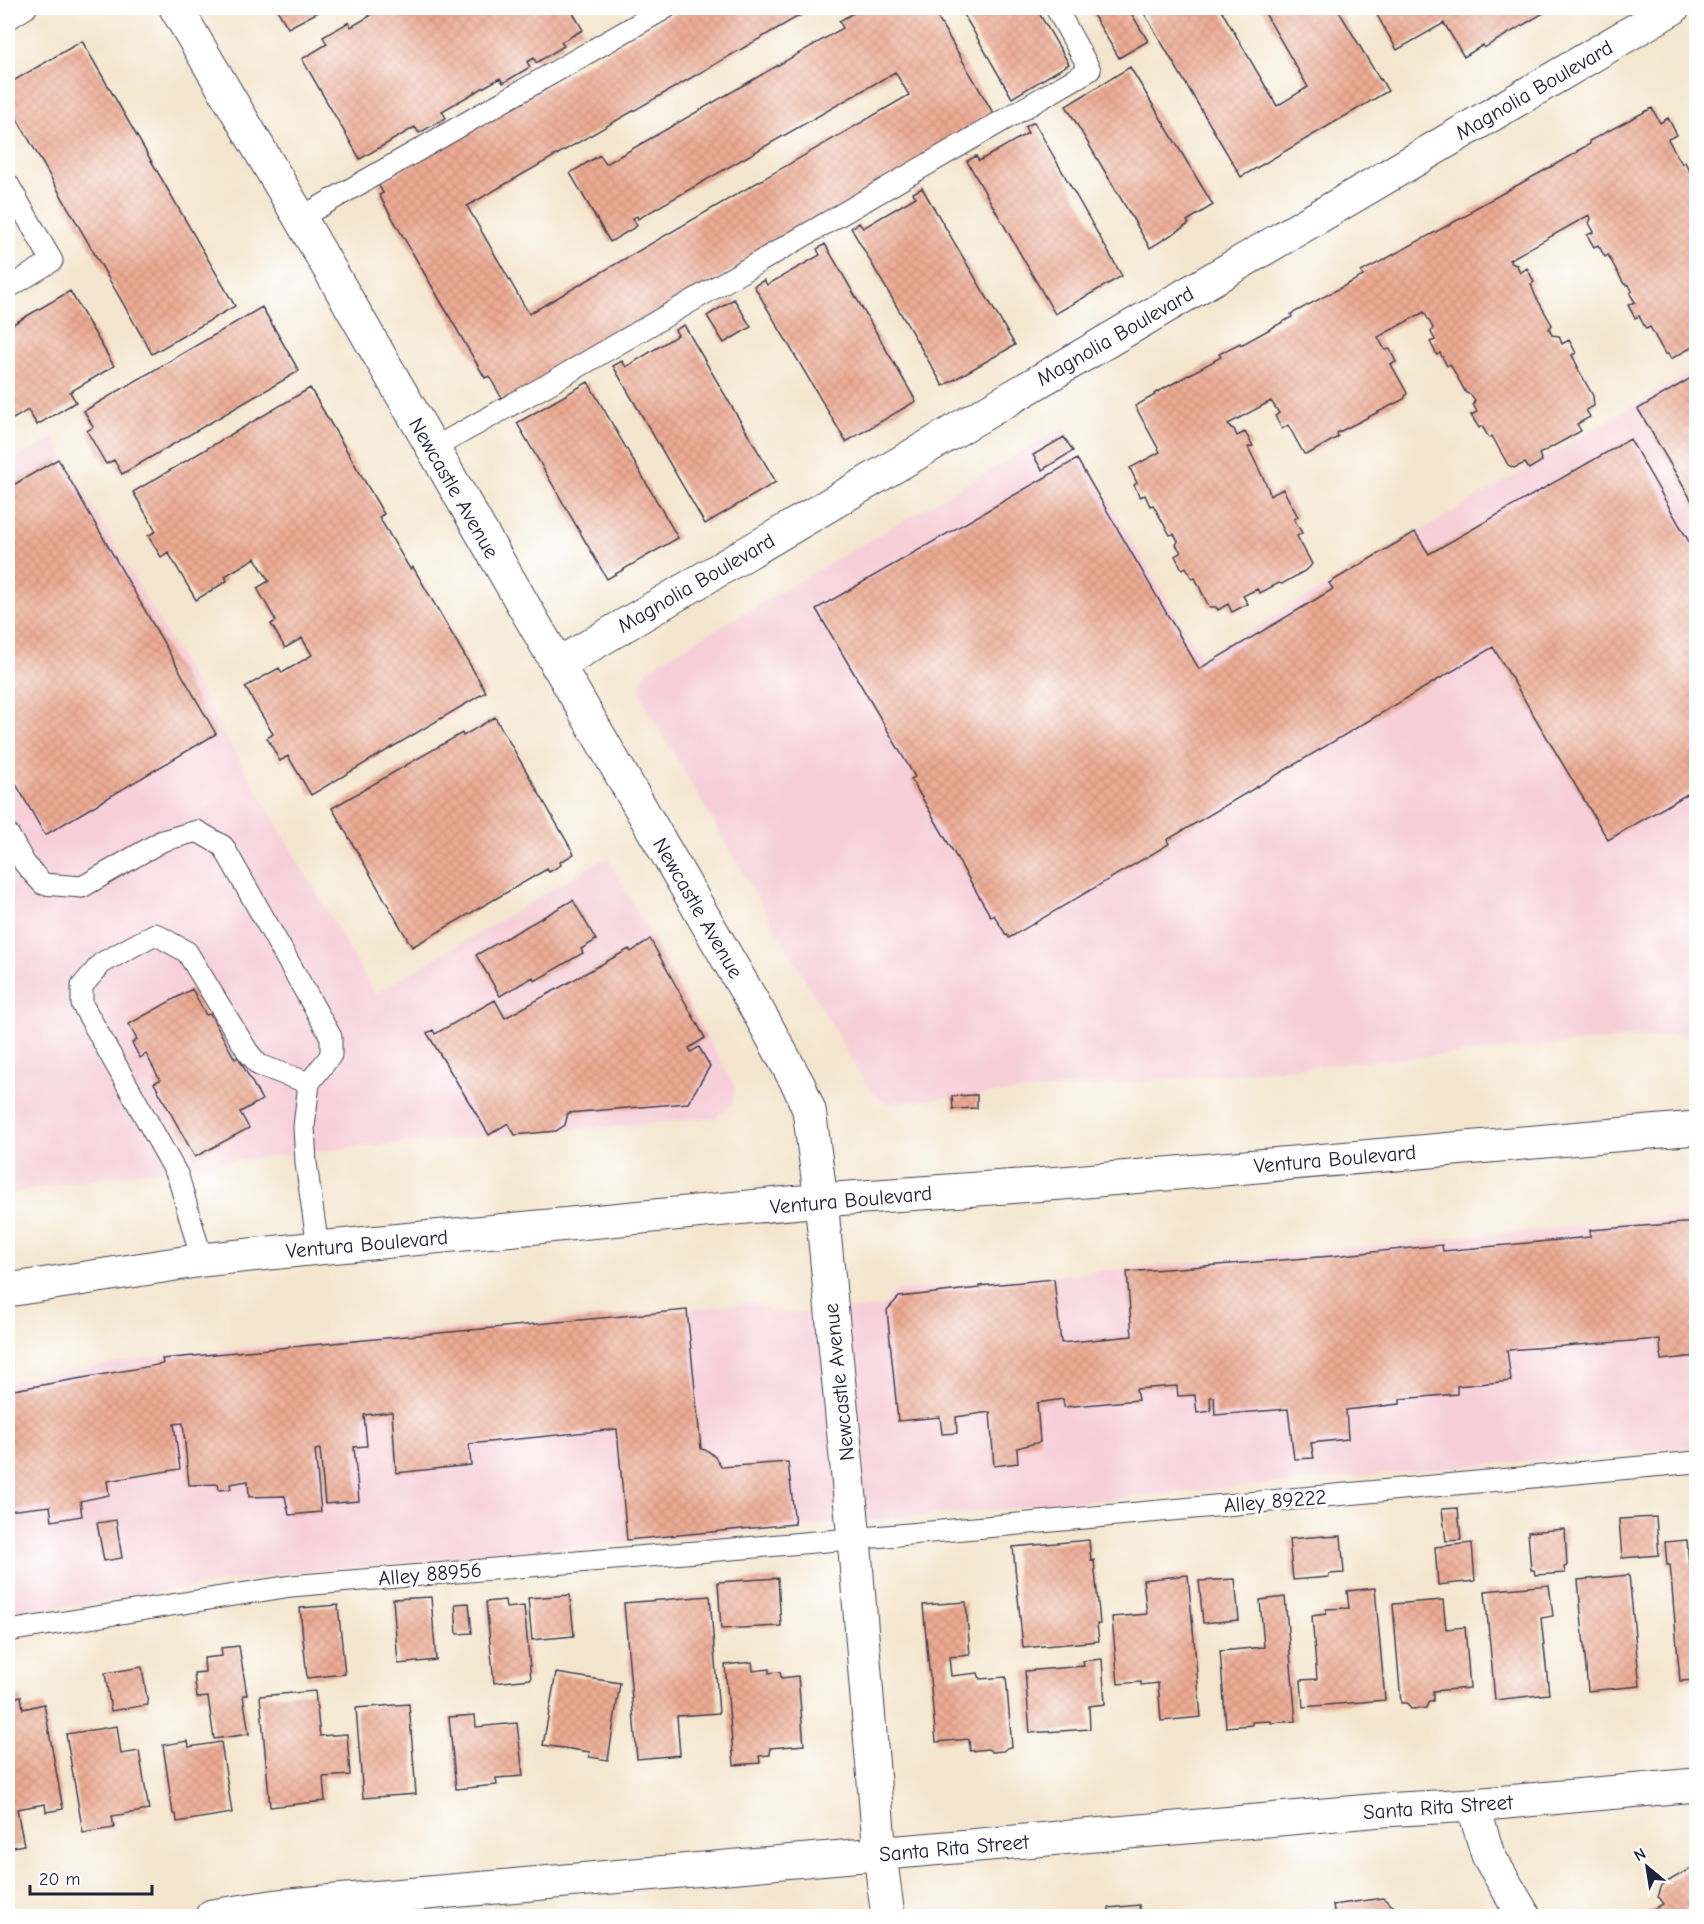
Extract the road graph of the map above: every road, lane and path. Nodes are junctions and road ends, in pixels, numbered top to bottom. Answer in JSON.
{"nodes":[{"id":1,"x":26,"y":8,"type":"edge"},
{"id":2,"x":176,"y":8,"type":"edge"},
{"id":3,"x":666,"y":8,"type":"edge"},
{"id":4,"x":1056,"y":8,"type":"edge"},
{"id":5,"x":1673,"y":8,"type":"edge"},
{"id":6,"x":8,"y":19,"type":"edge"},
{"id":7,"x":8,"y":184,"type":"edge"},
{"id":8,"x":300,"y":218,"type":"junction"},
{"id":9,"x":8,"y":288,"type":"edge"},
{"id":10,"x":432,"y":449,"type":"junction"},
{"id":11,"x":557,"y":665,"type":"junction"},
{"id":12,"x":8,"y":834,"type":"edge"},
{"id":13,"x":309,"y":1083,"type":"junction"},
{"id":14,"x":1696,"y":1128,"type":"edge"},
{"id":15,"x":821,"y":1200,"type":"junction"},
{"id":16,"x":318,"y":1248,"type":"junction"},
{"id":17,"x":202,"y":1260,"type":"junction"},
{"id":18,"x":8,"y":1290,"type":"edge"},
{"id":19,"x":1696,"y":1462,"type":"edge"},
{"id":20,"x":854,"y":1539,"type":"junction"},
{"id":21,"x":8,"y":1631,"type":"edge"},
{"id":22,"x":1696,"y":1785,"type":"edge"},
{"id":23,"x":1473,"y":1805,"type":"junction"},
{"id":24,"x":880,"y":1855,"type":"junction"},
{"id":25,"x":212,"y":1917,"type":"edge"},
{"id":26,"x":888,"y":1917,"type":"edge"},
{"id":27,"x":1524,"y":1917,"type":"edge"}],
"edges":[{"from":1,"to":6,"type":"lane"},
{"from":2,"to":8,"type":"street","name":"Newcastle Avenue"},
{"from":3,"to":8,"type":"lane"},
{"from":4,"to":10,"type":"lane"},
{"from":5,"to":11,"type":"street","name":"Magnolia Boulevard"},
{"from":7,"to":9,"type":"lane"},
{"from":8,"to":10,"type":"street","name":"Newcastle Avenue"},
{"from":10,"to":11,"type":"street","name":"Newcastle Avenue"},
{"from":11,"to":15,"type":"street","name":"Newcastle Avenue"},
{"from":12,"to":13,"type":"lane"},
{"from":13,"to":16,"type":"lane"},
{"from":13,"to":17,"type":"lane"},
{"from":14,"to":15,"type":"street","name":"Ventura Boulevard"},
{"from":15,"to":16,"type":"street","name":"Ventura Boulevard"},
{"from":15,"to":20,"type":"street","name":"Newcastle Avenue"},
{"from":16,"to":17,"type":"street","name":"Ventura Boulevard"},
{"from":17,"to":18,"type":"street","name":"Ventura Boulevard"},
{"from":19,"to":20,"type":"lane","name":"Alley 89222"},
{"from":20,"to":21,"type":"lane","name":"Alley 88956"},
{"from":20,"to":24,"type":"street","name":"Newcastle Avenue"},
{"from":22,"to":23,"type":"street","name":"Santa Rita Street"},
{"from":23,"to":24,"type":"street","name":"Santa Rita Street"},
{"from":23,"to":27,"type":"street"},
{"from":24,"to":25,"type":"street","name":"Santa Rita Street"},
{"from":24,"to":26,"type":"street","name":"Newcastle Avenue"}]}
